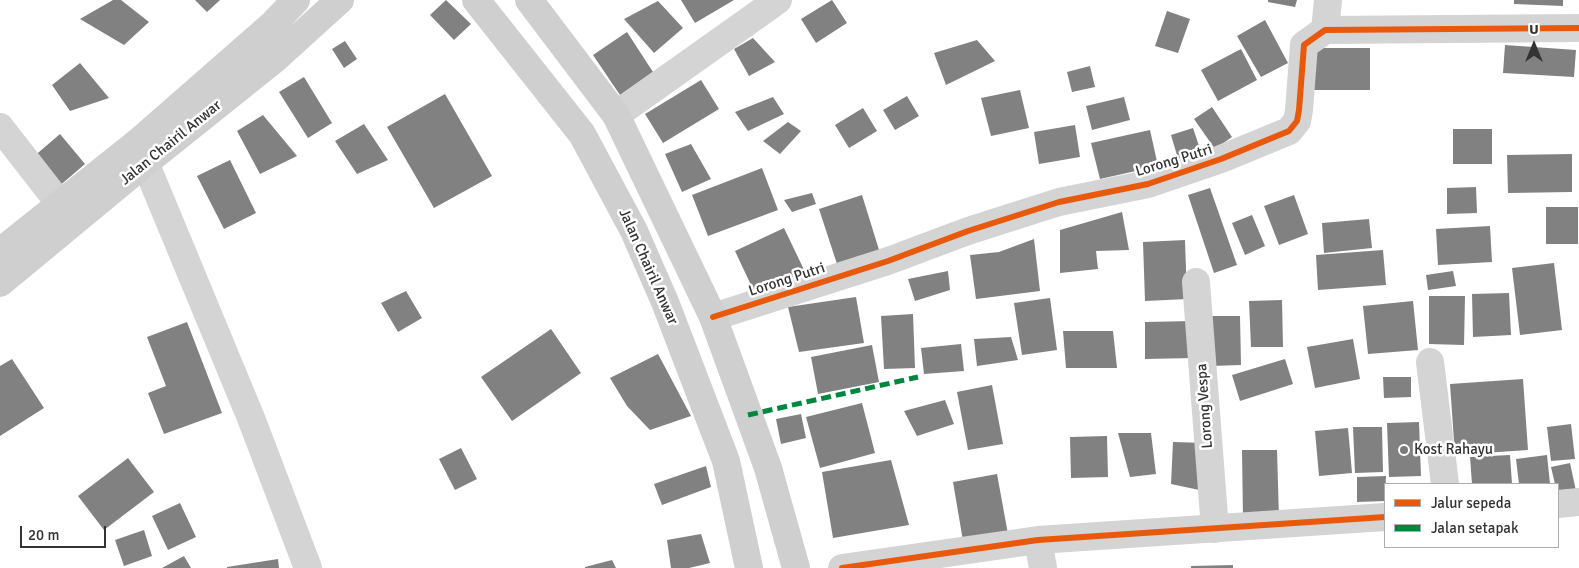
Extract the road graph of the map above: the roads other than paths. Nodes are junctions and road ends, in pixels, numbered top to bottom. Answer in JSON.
{"nodes":[{"id":1,"x":296,"y":0,"type":"edge"},
{"id":2,"x":340,"y":0,"type":"edge"},
{"id":3,"x":476,"y":0,"type":"edge"},
{"id":4,"x":529,"y":0,"type":"edge"},
{"id":5,"x":778,"y":0,"type":"edge"},
{"id":6,"x":1328,"y":0,"type":"edge"},
{"id":7,"x":1579,"y":28,"type":"edge"},
{"id":8,"x":1325,"y":30,"type":"junction"},
{"id":9,"x":616,"y":115,"type":"junction"},
{"id":10,"x":0,"y":127,"type":"edge"},
{"id":11,"x":141,"y":153,"type":"junction"},
{"id":12,"x":60,"y":204,"type":"junction"},
{"id":13,"x":0,"y":252,"type":"edge"},
{"id":14,"x":1196,"y":282,"type":"dead end"},
{"id":15,"x":0,"y":283,"type":"edge"},
{"id":16,"x":712,"y":317,"type":"junction"},
{"id":17,"x":1430,"y":362,"type":"dead end"},
{"id":18,"x":1445,"y":483,"type":"edge"},
{"id":19,"x":1579,"y":502,"type":"edge"},
{"id":20,"x":1559,"y":504,"type":"edge"},
{"id":21,"x":1384,"y":518,"type":"edge"},
{"id":22,"x":1215,"y":529,"type":"junction"},
{"id":23,"x":1038,"y":540,"type":"junction"},
{"id":24,"x":308,"y":568,"type":"edge"},
{"id":25,"x":750,"y":568,"type":"edge"},
{"id":26,"x":796,"y":568,"type":"edge"},
{"id":27,"x":842,"y":568,"type":"edge"},
{"id":28,"x":1042,"y":568,"type":"edge"}],
"edges":[{"from":1,"to":11,"type":"main road","name":"Jalan Chairil Anwar"},
{"from":2,"to":11,"type":"main road","name":"Jalan Chairil Anwar"},
{"from":3,"to":25,"type":"main road","name":"Jalan Chairil Anwar"},
{"from":4,"to":9,"type":"main road"},
{"from":5,"to":9,"type":"street"},
{"from":6,"to":8,"type":"street"},
{"from":7,"to":8,"type":"street"},
{"from":8,"to":16,"type":"street","name":"Lorong Putri"},
{"from":9,"to":16,"type":"main road"},
{"from":10,"to":12,"type":"street"},
{"from":11,"to":12,"type":"main road","name":"Jalan Chairil Anwar"},
{"from":11,"to":15,"type":"main road","name":"Jalan Chairil Anwar"},
{"from":11,"to":24,"type":"street"},
{"from":12,"to":13,"type":"main road","name":"Jalan Chairil Anwar"},
{"from":14,"to":22,"type":"street","name":"Lorong Vespa"},
{"from":16,"to":26,"type":"main road"},
{"from":17,"to":18,"type":"street"},
{"from":19,"to":20,"type":"street"},
{"from":21,"to":22,"type":"street"},
{"from":22,"to":23,"type":"street"},
{"from":23,"to":27,"type":"street"},
{"from":23,"to":28,"type":"street"}]}
